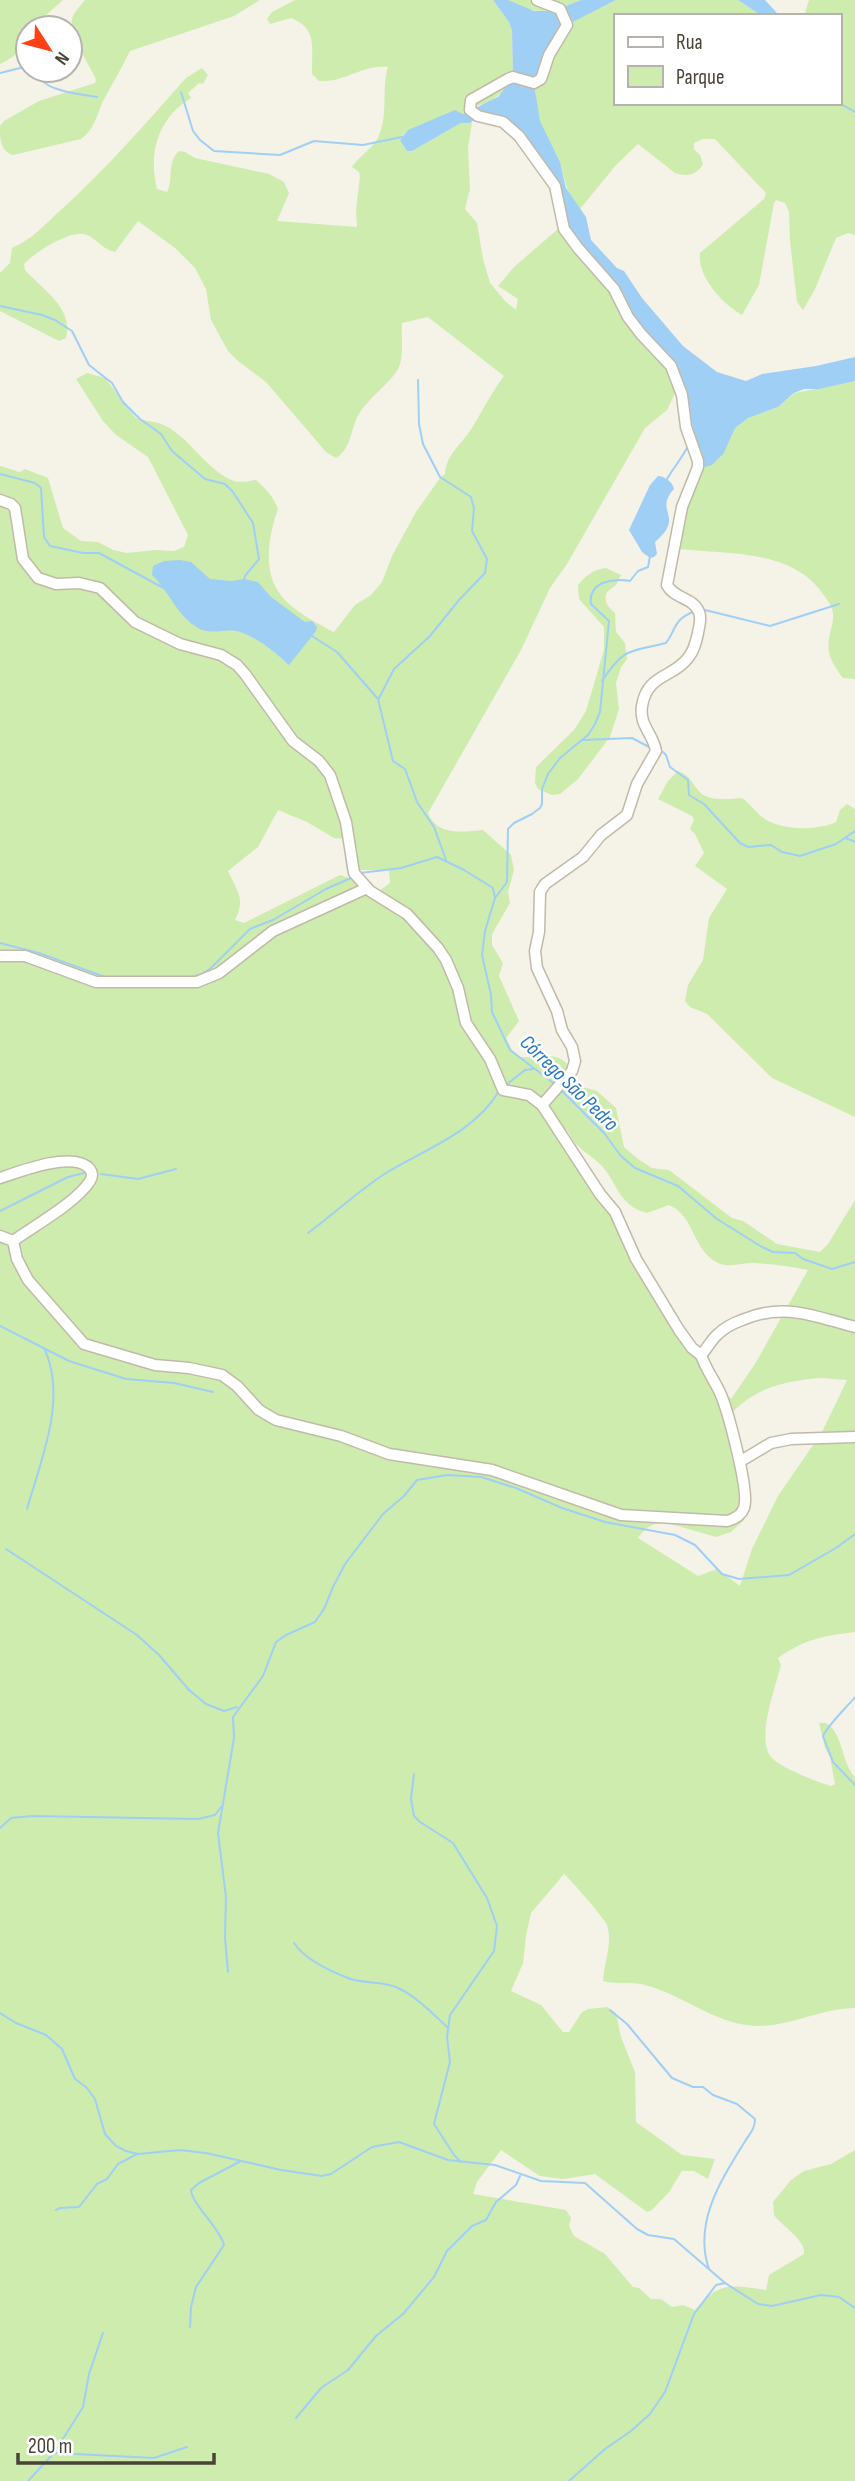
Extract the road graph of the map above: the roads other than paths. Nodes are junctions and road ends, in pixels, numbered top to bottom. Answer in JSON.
{"nodes":[{"id":1,"x":537,"y":0,"type":"edge"},
{"id":2,"x":0,"y":500,"type":"edge"},
{"id":3,"x":367,"y":888,"type":"junction"},
{"id":4,"x":0,"y":956,"type":"edge"},
{"id":5,"x":542,"y":1105,"type":"junction"},
{"id":6,"x":0,"y":1178,"type":"edge"},
{"id":7,"x":0,"y":1236,"type":"edge"},
{"id":8,"x":13,"y":1241,"type":"junction"},
{"id":9,"x":855,"y":1327,"type":"edge"},
{"id":10,"x":701,"y":1355,"type":"junction"},
{"id":11,"x":855,"y":1437,"type":"edge"},
{"id":12,"x":741,"y":1461,"type":"junction"}],
"edges":[{"from":1,"to":5,"type":"street"},
{"from":2,"to":3,"type":"street"},
{"from":3,"to":4,"type":"street"},
{"from":3,"to":5,"type":"street"},
{"from":5,"to":10,"type":"street"},
{"from":6,"to":8,"type":"street"},
{"from":7,"to":8,"type":"street"},
{"from":8,"to":12,"type":"street"},
{"from":9,"to":10,"type":"street"},
{"from":10,"to":12,"type":"street"},
{"from":11,"to":12,"type":"street"}]}
